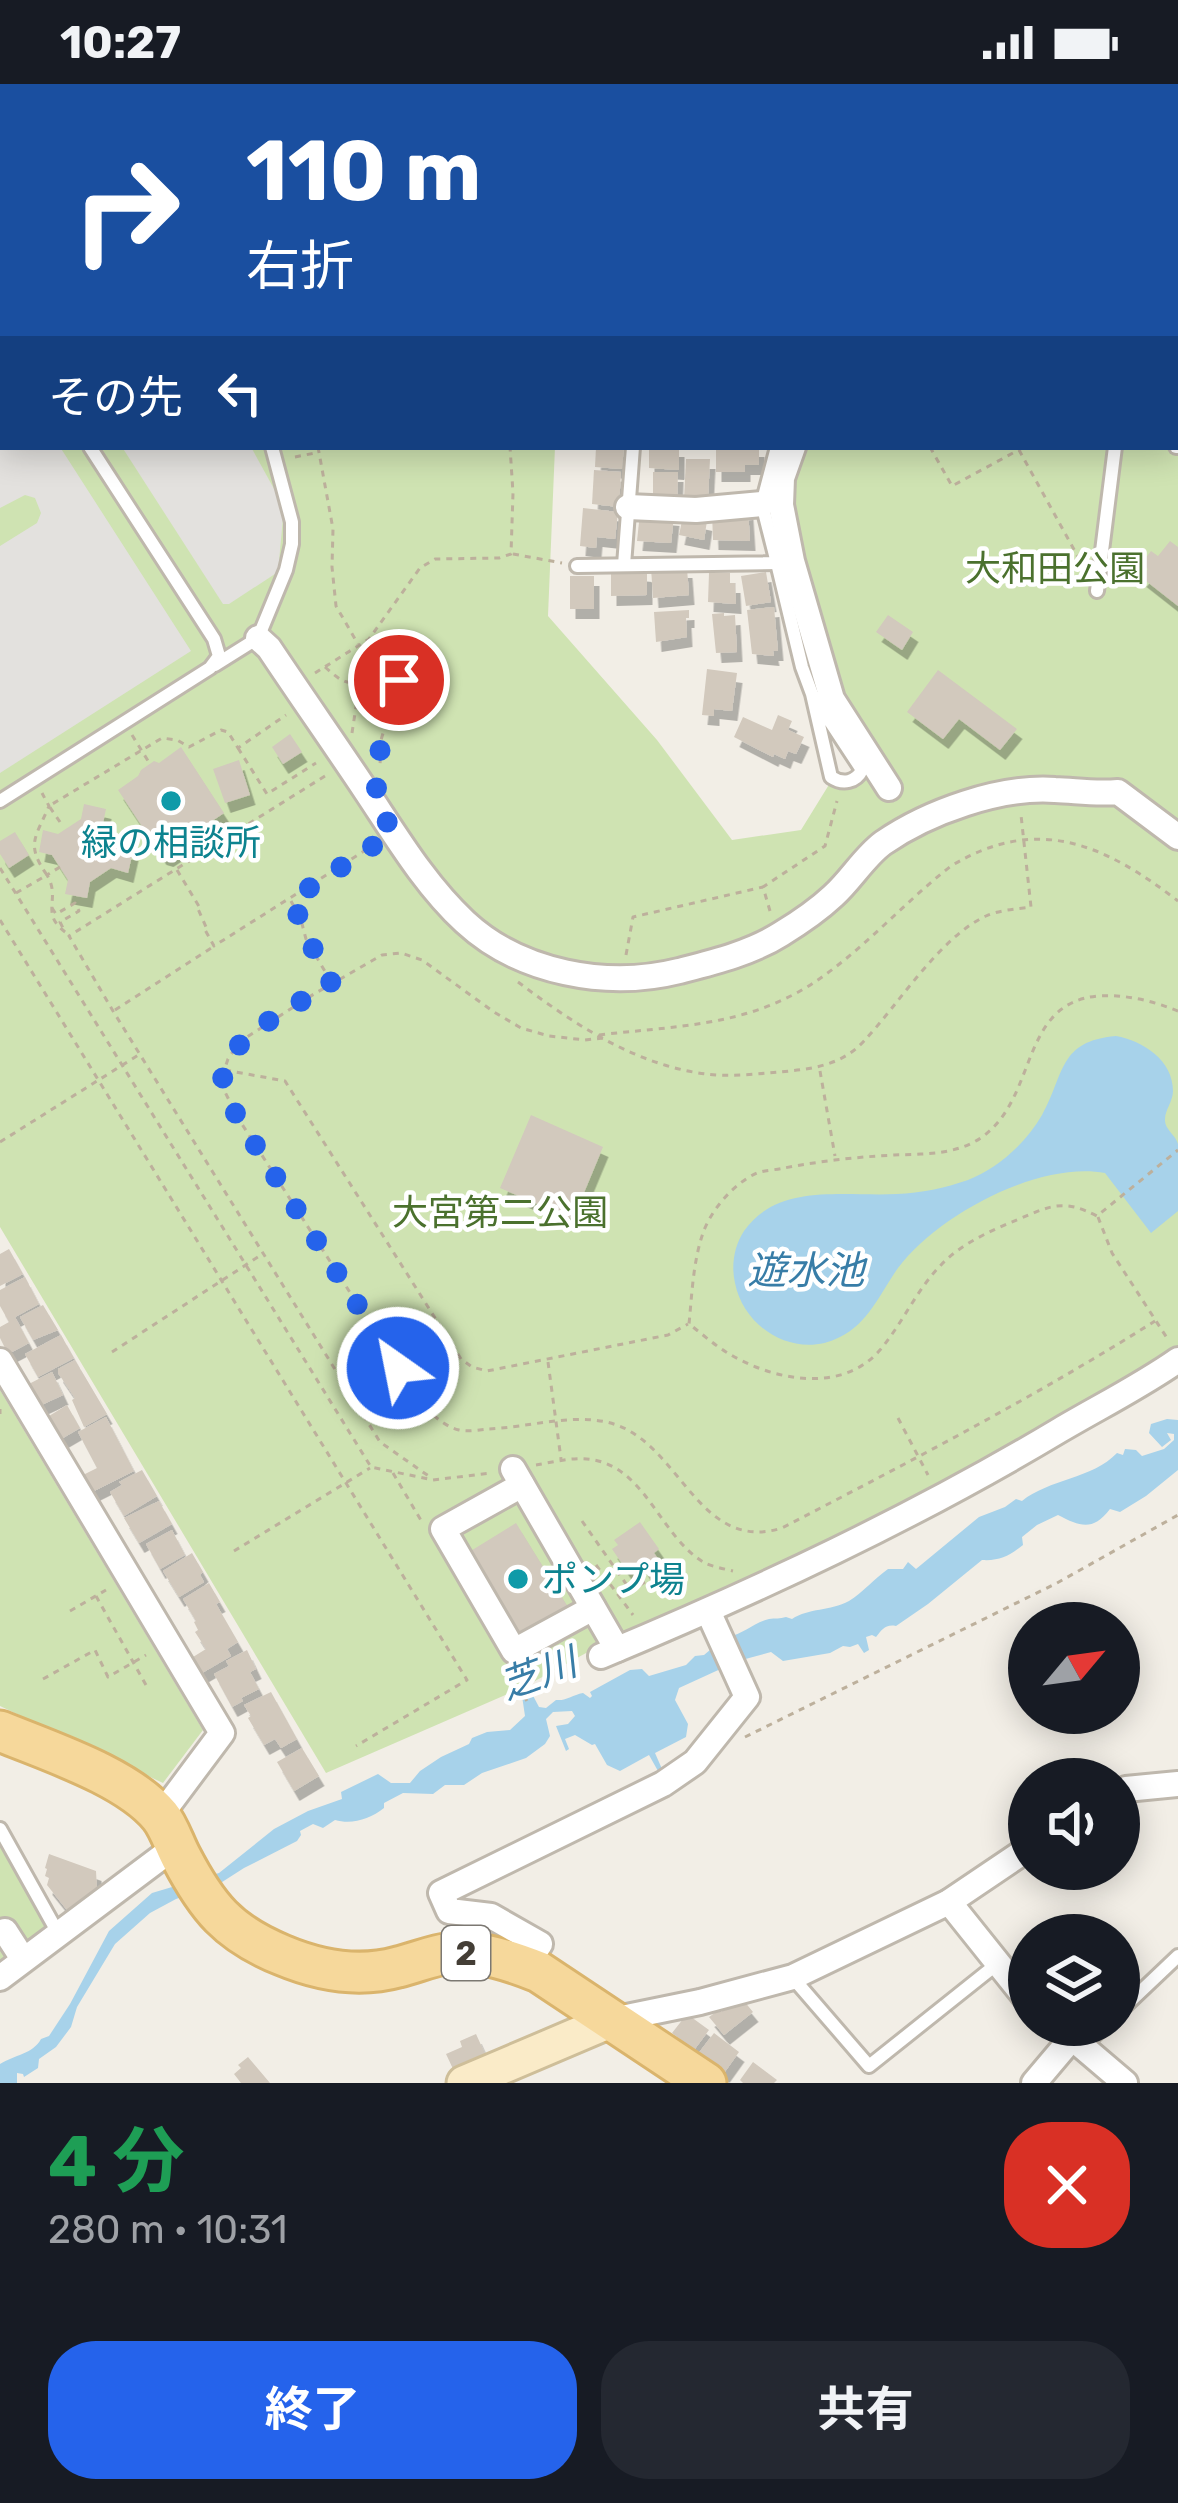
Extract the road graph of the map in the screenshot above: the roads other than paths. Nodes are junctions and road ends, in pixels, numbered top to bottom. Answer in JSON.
{"nodes":[{"id":1,"x":92,"y":450,"type":"edge"},
{"id":2,"x":633,"y":450,"type":"edge"},
{"id":3,"x":776,"y":450,"type":"edge"},
{"id":4,"x":792,"y":450,"type":"edge"},
{"id":5,"x":1115,"y":450,"type":"edge"},
{"id":6,"x":275,"y":454,"type":"edge"},
{"id":7,"x":762,"y":504,"type":"junction"},
{"id":8,"x":628,"y":507,"type":"junction"},
{"id":9,"x":777,"y":562,"type":"junction"},
{"id":10,"x":624,"y":565,"type":"junction"},
{"id":11,"x":577,"y":566,"type":"road end"},
{"id":12,"x":1097,"y":591,"type":"road end"},
{"id":13,"x":258,"y":638,"type":"junction"},
{"id":14,"x":210,"y":668,"type":"junction"},
{"id":15,"x":812,"y":694,"type":"junction"},
{"id":16,"x":889,"y":788,"type":"dead end"},
{"id":17,"x":0,"y":801,"type":"edge"},
{"id":18,"x":1178,"y":837,"type":"edge"},
{"id":19,"x":1172,"y":1349,"type":"edge"},
{"id":20,"x":0,"y":1361,"type":"edge"},
{"id":21,"x":593,"y":1608,"type":"junction"},
{"id":22,"x":708,"y":1611,"type":"junction"},
{"id":23,"x":0,"y":1731,"type":"edge"},
{"id":24,"x":1178,"y":1784,"type":"edge"},
{"id":25,"x":1140,"y":1788,"type":"edge"},
{"id":26,"x":0,"y":1829,"type":"edge"},
{"id":27,"x":172,"y":1840,"type":"junction"},
{"id":28,"x":1008,"y":1862,"type":"edge"},
{"id":29,"x":949,"y":1902,"type":"junction"},
{"id":30,"x":0,"y":1933,"type":"edge"},
{"id":31,"x":58,"y":1933,"type":"junction"},
{"id":32,"x":1178,"y":1956,"type":"edge"},
{"id":33,"x":23,"y":1959,"type":"junction"},
{"id":34,"x":998,"y":1964,"type":"junction"},
{"id":35,"x":524,"y":1966,"type":"junction"},
{"id":36,"x":1008,"y":1976,"type":"edge"},
{"id":37,"x":793,"y":1977,"type":"junction"},
{"id":38,"x":0,"y":1978,"type":"edge"},
{"id":39,"x":1140,"y":1992,"type":"edge"},
{"id":40,"x":612,"y":2020,"type":"junction"},
{"id":41,"x":1063,"y":2046,"type":"edge"},
{"id":42,"x":1081,"y":2046,"type":"edge"},
{"id":43,"x":464,"y":2083,"type":"edge"},
{"id":44,"x":706,"y":2083,"type":"edge"},
{"id":45,"x":1034,"y":2083,"type":"edge"},
{"id":46,"x":1125,"y":2083,"type":"edge"}],
"edges":[{"from":1,"to":14,"type":"lane"},
{"from":2,"to":8,"type":"lane"},
{"from":3,"to":7,"type":"lane"},
{"from":4,"to":16,"type":"street"},
{"from":5,"to":12,"type":"lane"},
{"from":6,"to":13,"type":"lane"},
{"from":7,"to":8,"type":"street"},
{"from":7,"to":9,"type":"lane"},
{"from":8,"to":10,"type":"lane"},
{"from":9,"to":10,"type":"lane"},
{"from":9,"to":15,"type":"lane"},
{"from":10,"to":11,"type":"lane"},
{"from":13,"to":14,"type":"lane"},
{"from":13,"to":18,"type":"street"},
{"from":14,"to":17,"type":"lane"},
{"from":15,"to":15,"type":"lane"},
{"from":19,"to":22,"type":"street"},
{"from":20,"to":27,"type":"street"},
{"from":21,"to":21,"type":"street"},
{"from":21,"to":22,"type":"street"},
{"from":22,"to":35,"type":"street"},
{"from":23,"to":27,"type":"main road","number":"2"},
{"from":24,"to":25,"type":"street"},
{"from":26,"to":31,"type":"lane"},
{"from":27,"to":31,"type":"street"},
{"from":27,"to":35,"type":"main road","number":"2"},
{"from":28,"to":29,"type":"street"},
{"from":29,"to":34,"type":"street"},
{"from":29,"to":37,"type":"street"},
{"from":30,"to":33,"type":"street"},
{"from":31,"to":33,"type":"street"},
{"from":32,"to":39,"type":"lane"},
{"from":33,"to":38,"type":"street"},
{"from":34,"to":36,"type":"street"},
{"from":34,"to":37,"type":"lane"},
{"from":35,"to":40,"type":"main road","number":"2"},
{"from":37,"to":40,"type":"street"},
{"from":40,"to":43,"type":"street"},
{"from":40,"to":44,"type":"main road","number":"2"},
{"from":41,"to":45,"type":"street"},
{"from":42,"to":46,"type":"street"}]}
